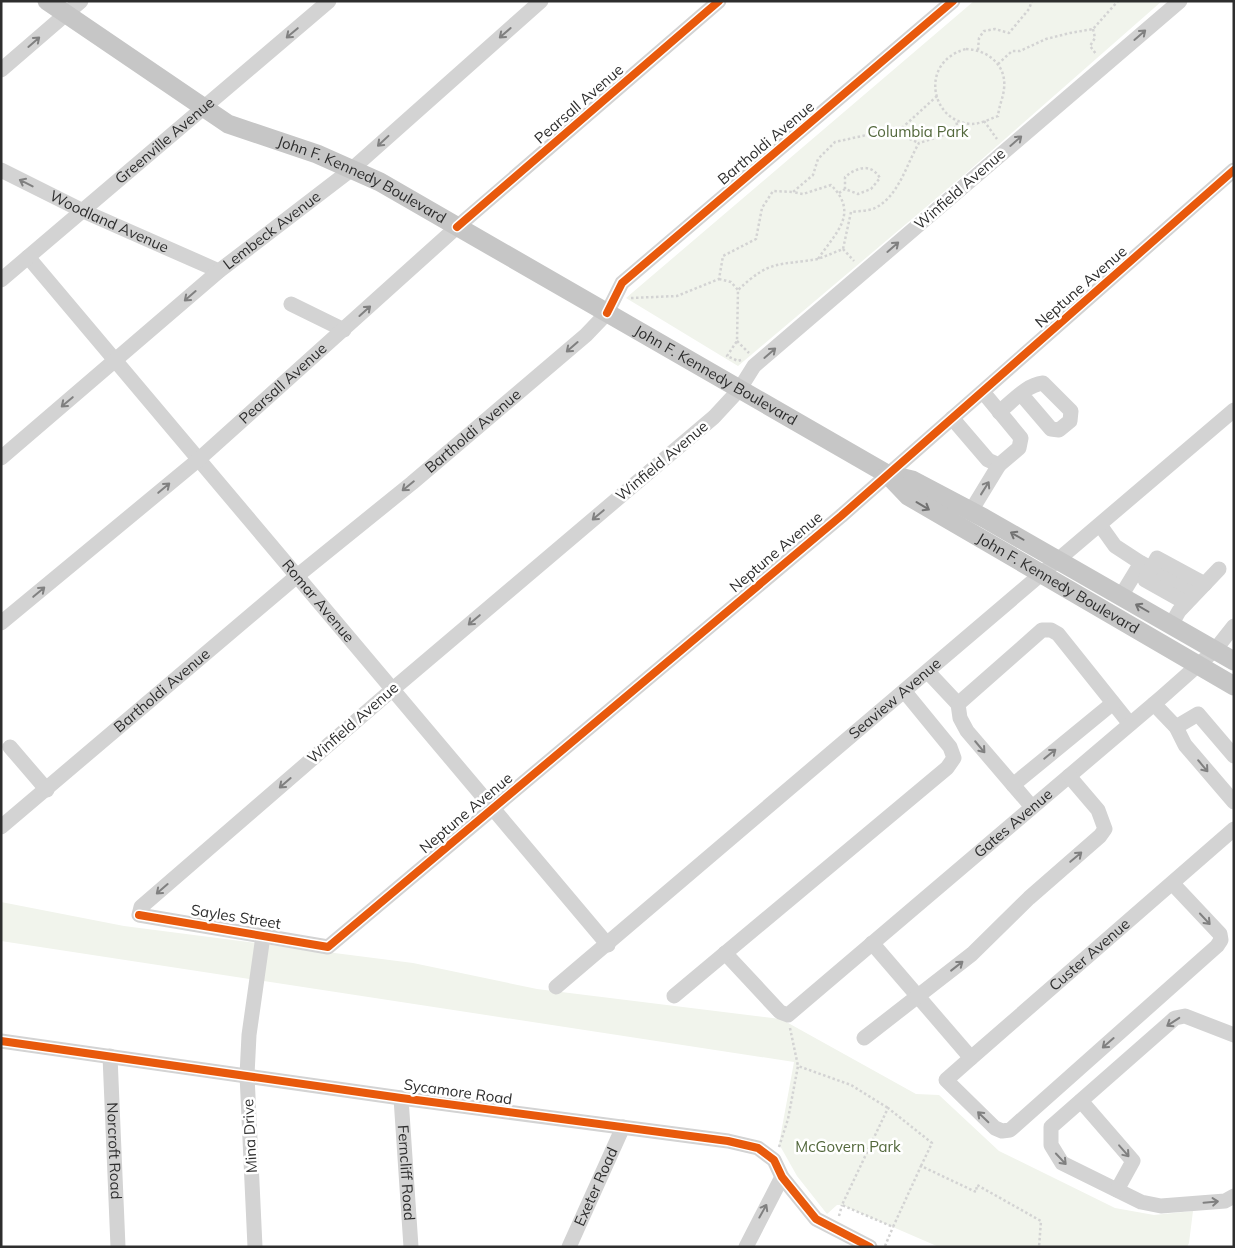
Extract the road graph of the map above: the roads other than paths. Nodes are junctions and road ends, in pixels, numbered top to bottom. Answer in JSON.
{"nodes":[{"id":1,"x":47,"y":1,"type":"edge"},
{"id":2,"x":81,"y":1,"type":"edge"},
{"id":3,"x":329,"y":1,"type":"edge"},
{"id":4,"x":541,"y":1,"type":"edge"},
{"id":5,"x":719,"y":1,"type":"edge"},
{"id":6,"x":953,"y":1,"type":"edge"},
{"id":7,"x":1180,"y":1,"type":"edge"},
{"id":8,"x":66,"y":14,"type":"junction"},
{"id":9,"x":1,"y":70,"type":"edge"},
{"id":10,"x":204,"y":108,"type":"junction"},
{"id":11,"x":352,"y":169,"type":"junction"},
{"id":12,"x":1,"y":170,"type":"edge"},
{"id":13,"x":1234,"y":170,"type":"edge"},
{"id":14,"x":83,"y":211,"type":"junction"},
{"id":15,"x":457,"y":227,"type":"junction"},
{"id":16,"x":28,"y":258,"type":"junction"},
{"id":17,"x":219,"y":271,"type":"junction"},
{"id":18,"x":1,"y":280,"type":"edge"},
{"id":19,"x":291,"y":304,"type":"dead end"},
{"id":20,"x":608,"y":313,"type":"junction"},
{"id":21,"x":344,"y":330,"type":"junction"},
{"id":22,"x":115,"y":361,"type":"junction"},
{"id":23,"x":739,"y":390,"type":"junction"},
{"id":24,"x":983,"y":392,"type":"junction"},
{"id":25,"x":1021,"y":394,"type":"junction"},
{"id":26,"x":1234,"y":410,"type":"edge"},
{"id":27,"x":1000,"y":412,"type":"junction"},
{"id":28,"x":952,"y":418,"type":"junction"},
{"id":29,"x":1,"y":458,"type":"edge"},
{"id":30,"x":198,"y":460,"type":"junction"},
{"id":31,"x":999,"y":465,"type":"junction"},
{"id":32,"x":887,"y":474,"type":"junction"},
{"id":33,"x":971,"y":511,"type":"junction"},
{"id":34,"x":1100,"y":525,"type":"junction"},
{"id":35,"x":1059,"y":560,"type":"junction"},
{"id":36,"x":1146,"y":566,"type":"junction"},
{"id":37,"x":1219,"y":569,"type":"dead end"},
{"id":38,"x":296,"y":576,"type":"junction"},
{"id":39,"x":1042,"y":576,"type":"junction"},
{"id":40,"x":1196,"y":593,"type":"junction"},
{"id":41,"x":1121,"y":596,"type":"junction"},
{"id":42,"x":1,"y":623,"type":"edge"},
{"id":43,"x":1171,"y":625,"type":"junction"},
{"id":44,"x":1234,"y":626,"type":"edge"},
{"id":45,"x":1215,"y":650,"type":"junction"},
{"id":46,"x":1234,"y":661,"type":"edge"},
{"id":47,"x":1197,"y":665,"type":"junction"},
{"id":48,"x":928,"y":672,"type":"junction"},
{"id":49,"x":1234,"y":686,"type":"edge"},
{"id":50,"x":393,"y":689,"type":"junction"},
{"id":51,"x":904,"y":692,"type":"junction"},
{"id":52,"x":1113,"y":703,"type":"junction"},
{"id":53,"x":958,"y":704,"type":"junction"},
{"id":54,"x":1154,"y":704,"type":"junction"},
{"id":55,"x":1130,"y":724,"type":"junction"},
{"id":56,"x":1176,"y":727,"type":"junction"},
{"id":57,"x":10,"y":747,"type":"dead end"},
{"id":58,"x":1234,"y":756,"type":"edge"},
{"id":59,"x":1069,"y":776,"type":"junction"},
{"id":60,"x":1013,"y":785,"type":"junction"},
{"id":61,"x":47,"y":790,"type":"junction"},
{"id":62,"x":1234,"y":802,"type":"edge"},
{"id":63,"x":1032,"y":807,"type":"junction"},
{"id":64,"x":493,"y":809,"type":"junction"},
{"id":65,"x":1,"y":827,"type":"edge"},
{"id":66,"x":1234,"y":830,"type":"edge"},
{"id":67,"x":1172,"y":883,"type":"junction"},
{"id":68,"x":139,"y":915,"type":"joint"},
{"id":69,"x":263,"y":936,"type":"junction"},
{"id":70,"x":872,"y":943,"type":"junction"},
{"id":71,"x":608,"y":945,"type":"junction"},
{"id":72,"x":328,"y":947,"type":"joint"},
{"id":73,"x":725,"y":953,"type":"junction"},
{"id":74,"x":556,"y":987,"type":"dead end"},
{"id":75,"x":674,"y":996,"type":"dead end"},
{"id":76,"x":918,"y":996,"type":"junction"},
{"id":77,"x":1234,"y":1035,"type":"edge"},
{"id":78,"x":864,"y":1038,"type":"dead end"},
{"id":79,"x":1,"y":1041,"type":"edge"},
{"id":80,"x":110,"y":1056,"type":"junction"},
{"id":81,"x":971,"y":1058,"type":"junction"},
{"id":82,"x":247,"y":1075,"type":"junction"},
{"id":83,"x":401,"y":1098,"type":"junction"},
{"id":84,"x":1080,"y":1101,"type":"junction"},
{"id":85,"x":623,"y":1127,"type":"junction"},
{"id":86,"x":782,"y":1177,"type":"junction"},
{"id":87,"x":1117,"y":1190,"type":"junction"},
{"id":88,"x":1234,"y":1196,"type":"edge"},
{"id":89,"x":118,"y":1247,"type":"edge"},
{"id":90,"x":255,"y":1247,"type":"edge"},
{"id":91,"x":411,"y":1247,"type":"edge"},
{"id":92,"x":569,"y":1247,"type":"edge"},
{"id":93,"x":746,"y":1247,"type":"edge"},
{"id":94,"x":870,"y":1247,"type":"edge"}],
"edges":[{"from":1,"to":8,"type":"main road","name":"John F. Kennedy Boulevard"},
{"from":2,"to":8,"type":"street"},
{"from":3,"to":10,"type":"street","name":"Greenville Avenue","one_way":true},
{"from":4,"to":11,"type":"street","name":"Lembeck Avenue","one_way":true},
{"from":5,"to":15,"type":"street","name":"Pearsall Avenue"},
{"from":6,"to":20,"type":"street","name":"Bartholdi Avenue"},
{"from":23,"to":7,"type":"street","name":"Winfield Avenue","one_way":true},
{"from":9,"to":8,"type":"street","one_way":true},
{"from":8,"to":10,"type":"main road","name":"John F. Kennedy Boulevard"},
{"from":10,"to":11,"type":"main road","name":"John F. Kennedy Boulevard"},
{"from":10,"to":14,"type":"street","name":"Greenville Avenue"},
{"from":11,"to":15,"type":"main road","name":"John F. Kennedy Boulevard"},
{"from":11,"to":17,"type":"street","name":"Lembeck Avenue"},
{"from":14,"to":12,"type":"street","name":"Woodland Avenue","one_way":true},
{"from":13,"to":24,"type":"street","name":"Neptune Avenue"},
{"from":14,"to":16,"type":"street","name":"Greenville Avenue"},
{"from":14,"to":17,"type":"street","name":"Woodland Avenue"},
{"from":15,"to":20,"type":"main road","name":"John F. Kennedy Boulevard"},
{"from":21,"to":15,"type":"street","name":"Pearsall Avenue","one_way":true},
{"from":16,"to":18,"type":"street","name":"Greenville Avenue"},
{"from":16,"to":22,"type":"street","name":"Romar Avenue"},
{"from":17,"to":22,"type":"street","name":"Lembeck Avenue","one_way":true},
{"from":19,"to":21,"type":"street"},
{"from":20,"to":23,"type":"main road","name":"John F. Kennedy Boulevard"},
{"from":20,"to":38,"type":"street","name":"Bartholdi Avenue","one_way":true},
{"from":21,"to":30,"type":"street","name":"Pearsall Avenue"},
{"from":22,"to":29,"type":"street","name":"Lembeck Avenue","one_way":true},
{"from":22,"to":30,"type":"street","name":"Romar Avenue"},
{"from":23,"to":32,"type":"main road","name":"John F. Kennedy Boulevard"},
{"from":23,"to":50,"type":"street","name":"Winfield Avenue","one_way":true},
{"from":24,"to":27,"type":"street"},
{"from":24,"to":28,"type":"street","name":"Neptune Avenue"},
{"from":25,"to":25,"type":"street"},
{"from":25,"to":27,"type":"street"},
{"from":26,"to":34,"type":"street","name":"Seaview Avenue"},
{"from":27,"to":31,"type":"street"},
{"from":28,"to":31,"type":"street"},
{"from":28,"to":32,"type":"street","name":"Neptune Avenue"},
{"from":30,"to":38,"type":"street","name":"Romar Avenue"},
{"from":42,"to":30,"type":"street","name":"Pearsall Avenue","one_way":true},
{"from":33,"to":31,"type":"street","one_way":true},
{"from":32,"to":33,"type":"main road","name":"John F. Kennedy Boulevard"},
{"from":32,"to":39,"type":"main road","name":"John F. Kennedy Boulevard","one_way":true},
{"from":32,"to":64,"type":"street","name":"Neptune Avenue"},
{"from":35,"to":33,"type":"main road","name":"John F. Kennedy Boulevard","one_way":true},
{"from":34,"to":35,"type":"street","name":"Seaview Avenue"},
{"from":34,"to":36,"type":"street"},
{"from":35,"to":39,"type":"street","name":"Seaview Avenue"},
{"from":35,"to":41,"type":"main road","name":"John F. Kennedy Boulevard"},
{"from":36,"to":40,"type":"street"},
{"from":36,"to":40,"type":"street"},
{"from":36,"to":41,"type":"street"},
{"from":37,"to":40,"type":"street"},
{"from":38,"to":50,"type":"street","name":"Romar Avenue"},
{"from":38,"to":61,"type":"street","name":"Bartholdi Avenue"},
{"from":39,"to":47,"type":"main road","name":"John F. Kennedy Boulevard"},
{"from":39,"to":48,"type":"street","name":"Seaview Avenue"},
{"from":40,"to":43,"type":"street"},
{"from":43,"to":41,"type":"main road","name":"John F. Kennedy Boulevard","one_way":true},
{"from":43,"to":45,"type":"main road","name":"John F. Kennedy Boulevard"},
{"from":44,"to":45,"type":"street","name":"Gates Avenue"},
{"from":45,"to":46,"type":"main road","name":"John F. Kennedy Boulevard"},
{"from":45,"to":47,"type":"street","name":"Gates Avenue"},
{"from":47,"to":49,"type":"main road","name":"John F. Kennedy Boulevard"},
{"from":47,"to":54,"type":"street","name":"Gates Avenue"},
{"from":48,"to":51,"type":"street","name":"Seaview Avenue"},
{"from":48,"to":53,"type":"street"},
{"from":50,"to":64,"type":"street","name":"Romar Avenue"},
{"from":50,"to":68,"type":"street","name":"Winfield Avenue","one_way":true},
{"from":51,"to":71,"type":"street","name":"Seaview Avenue"},
{"from":51,"to":73,"type":"street"},
{"from":52,"to":53,"type":"street"},
{"from":52,"to":55,"type":"street"},
{"from":60,"to":52,"type":"street","one_way":true},
{"from":53,"to":60,"type":"street","one_way":true},
{"from":54,"to":55,"type":"street","name":"Gates Avenue"},
{"from":54,"to":56,"type":"street"},
{"from":55,"to":59,"type":"street","name":"Gates Avenue"},
{"from":56,"to":58,"type":"street"},
{"from":56,"to":62,"type":"street","one_way":true},
{"from":57,"to":61,"type":"street"},
{"from":59,"to":63,"type":"street","name":"Gates Avenue"},
{"from":76,"to":59,"type":"street","one_way":true},
{"from":60,"to":63,"type":"street"},
{"from":61,"to":65,"type":"street","name":"Bartholdi Avenue"},
{"from":63,"to":70,"type":"street","name":"Gates Avenue"},
{"from":64,"to":71,"type":"street","name":"Romar Avenue"},
{"from":64,"to":72,"type":"street","name":"Neptune Avenue"},
{"from":66,"to":67,"type":"street","name":"Custer Avenue"},
{"from":67,"to":81,"type":"street","name":"Custer Avenue"},
{"from":67,"to":81,"type":"street","name":"Custer Avenue","one_way":true},
{"from":68,"to":69,"type":"street","name":"Sayles Street"},
{"from":69,"to":72,"type":"street","name":"Sayles Street"},
{"from":69,"to":82,"type":"street","name":"Mina Drive"},
{"from":70,"to":73,"type":"street","name":"Gates Avenue"},
{"from":70,"to":76,"type":"street"},
{"from":71,"to":74,"type":"street","name":"Seaview Avenue"},
{"from":73,"to":75,"type":"street"},
{"from":76,"to":78,"type":"street"},
{"from":76,"to":81,"type":"street"},
{"from":77,"to":84,"type":"street","one_way":true},
{"from":79,"to":80,"type":"street","name":"Sycamore Road"},
{"from":80,"to":82,"type":"street","name":"Sycamore Road"},
{"from":80,"to":89,"type":"street","name":"Norcroft Road"},
{"from":82,"to":83,"type":"street","name":"Sycamore Road"},
{"from":82,"to":90,"type":"street","name":"Mina Drive"},
{"from":83,"to":85,"type":"street","name":"Sycamore Road"},
{"from":83,"to":91,"type":"street","name":"Ferncliff Road"},
{"from":84,"to":87,"type":"street","one_way":true},
{"from":84,"to":87,"type":"street","one_way":true},
{"from":85,"to":86,"type":"street","name":"Sycamore Road"},
{"from":85,"to":92,"type":"street","name":"Exeter Road"},
{"from":93,"to":86,"type":"street","one_way":true},
{"from":86,"to":94,"type":"street"},
{"from":87,"to":88,"type":"street","one_way":true}]}
